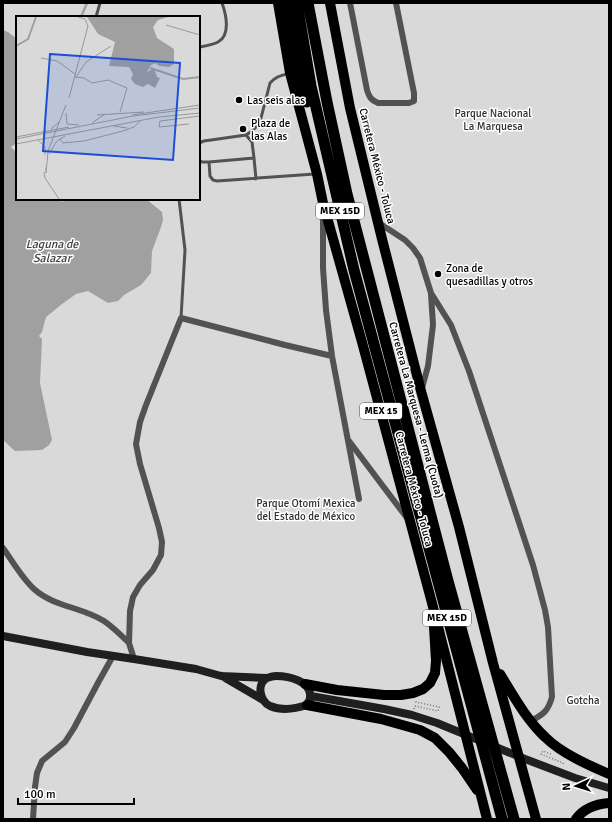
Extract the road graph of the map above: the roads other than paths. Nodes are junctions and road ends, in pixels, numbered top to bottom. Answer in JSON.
{"nodes":[{"id":1,"x":100,"y":3,"type":"edge"},
{"id":2,"x":222,"y":3,"type":"edge"},
{"id":3,"x":278,"y":3,"type":"edge"},
{"id":4,"x":286,"y":3,"type":"edge"},
{"id":5,"x":297,"y":3,"type":"edge"},
{"id":6,"x":308,"y":3,"type":"edge"},
{"id":7,"x":330,"y":3,"type":"edge"},
{"id":8,"x":350,"y":3,"type":"edge"},
{"id":9,"x":396,"y":3,"type":"edge"},
{"id":10,"x":96,"y":16,"type":"edge"},
{"id":11,"x":200,"y":47,"type":"edge"},
{"id":12,"x":290,"y":73,"type":"junction"},
{"id":13,"x":246,"y":136,"type":"junction"},
{"id":14,"x":200,"y":143,"type":"edge"},
{"id":15,"x":254,"y":158,"type":"junction"},
{"id":16,"x":200,"y":161,"type":"edge"},
{"id":17,"x":209,"y":162,"type":"junction"},
{"id":18,"x":317,"y":174,"type":"junction"},
{"id":19,"x":256,"y":179,"type":"junction"},
{"id":20,"x":179,"y":200,"type":"edge"},
{"id":21,"x":323,"y":203,"type":"junction"},
{"id":22,"x":378,"y":223,"type":"junction"},
{"id":23,"x":354,"y":270,"type":"junction"},
{"id":24,"x":431,"y":293,"type":"junction"},
{"id":25,"x":181,"y":318,"type":"junction"},
{"id":26,"x":332,"y":356,"type":"junction"},
{"id":27,"x":421,"y":391,"type":"junction"},
{"id":28,"x":348,"y":439,"type":"junction"},
{"id":29,"x":359,"y":499,"type":"dead end"},
{"id":30,"x":412,"y":524,"type":"junction"},
{"id":31,"x":3,"y":548,"type":"edge"},
{"id":32,"x":432,"y":603,"type":"junction"},
{"id":33,"x":3,"y":636,"type":"edge"},
{"id":34,"x":129,"y":643,"type":"junction"},
{"id":35,"x":113,"y":656,"type":"junction"},
{"id":36,"x":134,"y":659,"type":"junction"},
{"id":37,"x":493,"y":663,"type":"junction"},
{"id":38,"x":221,"y":676,"type":"junction"},
{"id":39,"x":267,"y":678,"type":"junction"},
{"id":40,"x":305,"y":684,"type":"junction"},
{"id":41,"x":263,"y":700,"type":"junction"},
{"id":42,"x":309,"y":701,"type":"junction"},
{"id":43,"x":531,"y":721,"type":"junction"},
{"id":44,"x":609,"y":774,"type":"edge"},
{"id":45,"x":608,"y":788,"type":"edge"},
{"id":46,"x":482,"y":798,"type":"junction"},
{"id":47,"x":609,"y":803,"type":"edge"},
{"id":48,"x":33,"y":819,"type":"edge"},
{"id":49,"x":487,"y":819,"type":"edge"},
{"id":50,"x":502,"y":819,"type":"edge"},
{"id":51,"x":514,"y":819,"type":"edge"},
{"id":52,"x":536,"y":819,"type":"edge"},
{"id":53,"x":576,"y":819,"type":"edge"}],
"edges":[{"from":1,"to":10,"type":"lane"},
{"from":2,"to":11,"type":"lane"},
{"from":3,"to":12,"type":"main road","name":"Carretera México - Toluca","number":"MEX 15"},
{"from":4,"to":23,"type":"highway"},
{"from":5,"to":23,"type":"highway","number":"MEX 15D"},
{"from":6,"to":51,"type":"highway","name":"Carretera La Marquesa - Lerma (Cuota)","number":"MEX 15D"},
{"from":7,"to":22,"type":"main road","name":"Carretera México - Toluca"},
{"from":8,"to":9,"type":"street"},
{"from":12,"to":13,"type":"lane"},
{"from":12,"to":18,"type":"main road","name":"Carretera México - Toluca","number":"MEX 15"},
{"from":13,"to":14,"type":"lane"},
{"from":13,"to":15,"type":"lane"},
{"from":15,"to":17,"type":"lane"},
{"from":15,"to":19,"type":"lane"},
{"from":16,"to":17,"type":"lane"},
{"from":17,"to":19,"type":"lane"},
{"from":18,"to":19,"type":"lane"},
{"from":18,"to":21,"type":"main road","name":"Carretera México - Toluca","number":"MEX 15"},
{"from":20,"to":25,"type":"lane"},
{"from":21,"to":26,"type":"street"},
{"from":21,"to":30,"type":"main road","name":"Carretera México - Toluca","number":"MEX 15"},
{"from":22,"to":24,"type":"street"},
{"from":22,"to":27,"type":"main road","name":"Carretera México - Toluca"},
{"from":23,"to":50,"type":"highway","number":"MEX 15D"},
{"from":24,"to":27,"type":"street"},
{"from":24,"to":43,"type":"street"},
{"from":25,"to":26,"type":"street"},
{"from":25,"to":34,"type":"street"},
{"from":26,"to":28,"type":"street"},
{"from":27,"to":37,"type":"main road","name":"Carretera México - Toluca"},
{"from":28,"to":29,"type":"street"},
{"from":28,"to":30,"type":"street"},
{"from":30,"to":32,"type":"main road","name":"Carretera México - Toluca","number":"MEX 15"},
{"from":31,"to":34,"type":"street"},
{"from":32,"to":40,"type":"main road"},
{"from":32,"to":46,"type":"main road","name":"Carretera México - Toluca","number":"MEX 15"},
{"from":33,"to":35,"type":"main road"},
{"from":34,"to":36,"type":"street"},
{"from":35,"to":36,"type":"main road"},
{"from":35,"to":48,"type":"street"},
{"from":36,"to":38,"type":"main road"},
{"from":37,"to":43,"type":"main road"},
{"from":37,"to":52,"type":"main road","name":"Carretera México - Toluca"},
{"from":38,"to":39,"type":"main road"},
{"from":38,"to":41,"type":"main road"},
{"from":39,"to":40,"type":"main road"},
{"from":39,"to":41,"type":"main road"},
{"from":40,"to":42,"type":"main road"},
{"from":41,"to":42,"type":"main road"},
{"from":42,"to":45,"type":"main road"},
{"from":42,"to":46,"type":"main road"},
{"from":43,"to":44,"type":"main road"},
{"from":46,"to":49,"type":"main road","name":"Carretera México - Toluca","number":"MEX 15"},
{"from":47,"to":53,"type":"main road"}]}
